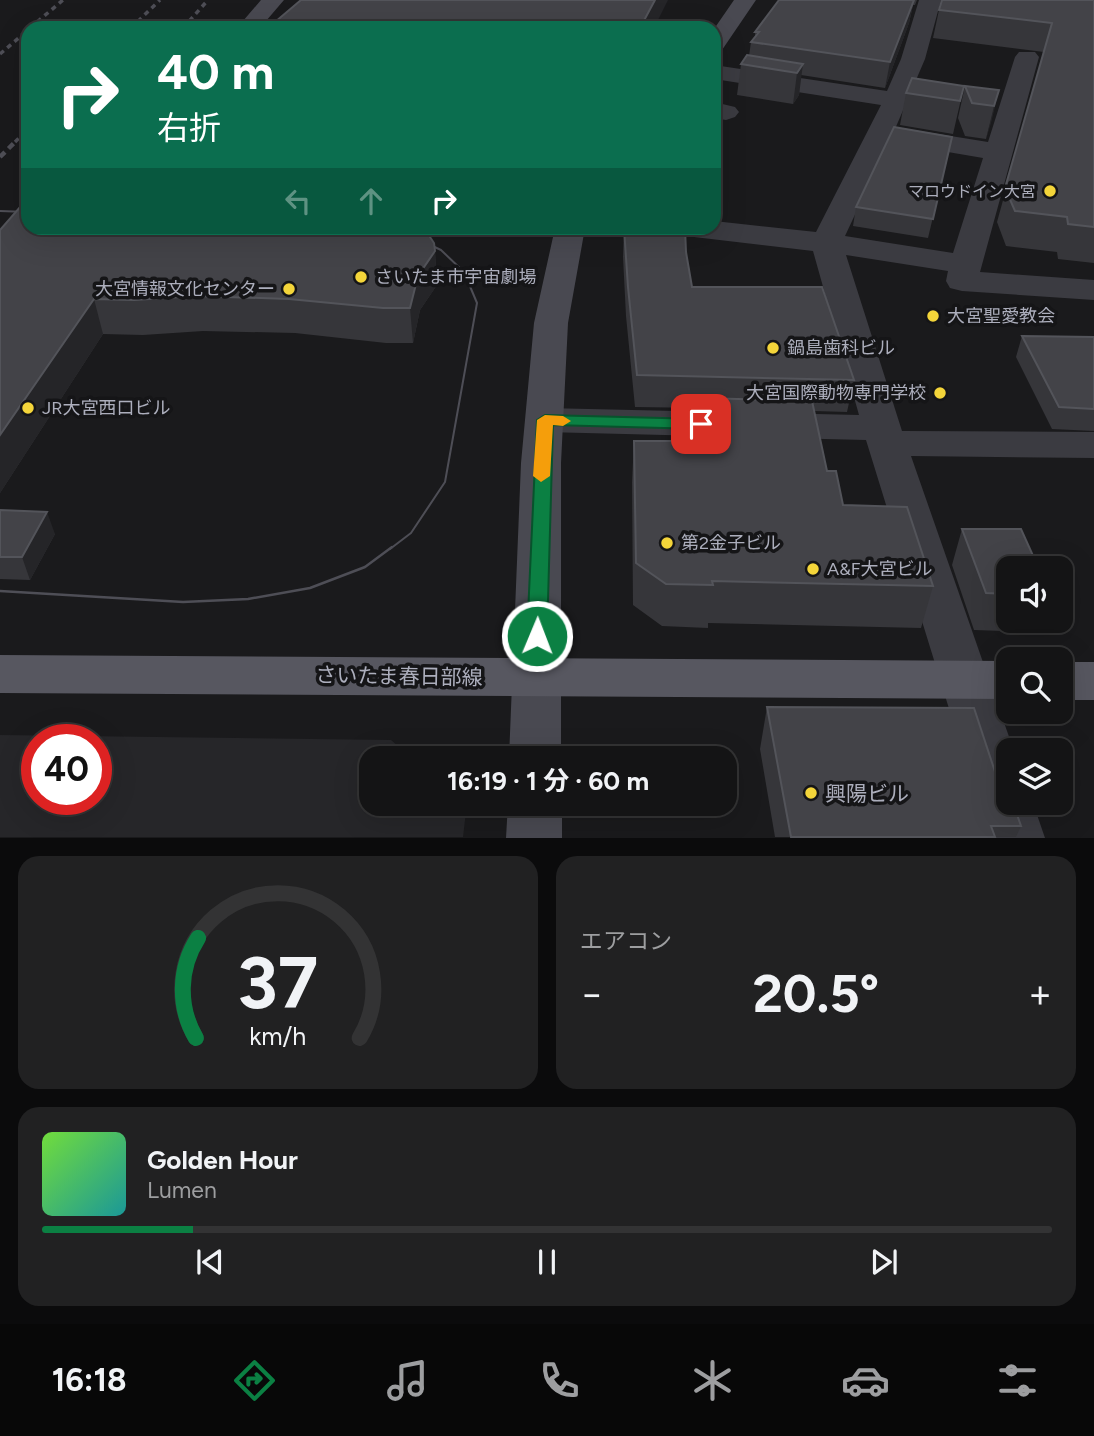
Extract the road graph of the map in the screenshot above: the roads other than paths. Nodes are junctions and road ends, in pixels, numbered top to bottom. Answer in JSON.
{"nodes":[{"id":1,"x":273,"y":0,"type":"edge"},
{"id":2,"x":745,"y":0,"type":"edge"},
{"id":3,"x":919,"y":9,"type":"edge"},
{"id":4,"x":254,"y":21,"type":"edge"},
{"id":5,"x":721,"y":35,"type":"edge"},
{"id":6,"x":1027,"y":57,"type":"edge"},
{"id":7,"x":721,"y":73,"type":"edge"},
{"id":8,"x":896,"y":100,"type":"junction"},
{"id":9,"x":880,"y":132,"type":"junction"},
{"id":10,"x":999,"y":152,"type":"junction"},
{"id":11,"x":721,"y":231,"type":"edge"},
{"id":12,"x":569,"y":235,"type":"edge"},
{"id":13,"x":826,"y":243,"type":"junction"},
{"id":14,"x":965,"y":264,"type":"junction"},
{"id":15,"x":1094,"y":290,"type":"edge"},
{"id":16,"x":545,"y":420,"type":"junction"},
{"id":17,"x":885,"y":436,"type":"junction"},
{"id":18,"x":1094,"y":445,"type":"edge"},
{"id":19,"x":0,"y":674,"type":"edge"},
{"id":20,"x":536,"y":678,"type":"junction"},
{"id":21,"x":986,"y":680,"type":"edge"},
{"id":22,"x":1073,"y":681,"type":"edge"},
{"id":23,"x":1094,"y":681,"type":"edge"},
{"id":24,"x":535,"y":746,"type":"edge"},
{"id":25,"x":535,"y":816,"type":"edge"},
{"id":26,"x":534,"y":838,"type":"edge"},
{"id":27,"x":1017,"y":838,"type":"edge"}],
"edges":[{"from":1,"to":4,"type":"street"},
{"from":2,"to":5,"type":"street"},
{"from":3,"to":8,"type":"street"},
{"from":6,"to":10,"type":"street"},
{"from":7,"to":8,"type":"street"},
{"from":8,"to":9,"type":"street"},
{"from":9,"to":10,"type":"street"},
{"from":9,"to":13,"type":"street"},
{"from":10,"to":14,"type":"street"},
{"from":11,"to":13,"type":"street"},
{"from":12,"to":16,"type":"street"},
{"from":13,"to":14,"type":"street"},
{"from":13,"to":17,"type":"street"},
{"from":14,"to":15,"type":"street"},
{"from":16,"to":17,"type":"street"},
{"from":16,"to":20,"type":"street"},
{"from":17,"to":18,"type":"street"},
{"from":17,"to":21,"type":"street"},
{"from":19,"to":20,"type":"main road","name":"さいたま春日部線"},
{"from":20,"to":21,"type":"main road","name":"さいたま春日部線"},
{"from":20,"to":24,"type":"street"},
{"from":21,"to":27,"type":"street"},
{"from":22,"to":23,"type":"main road"},
{"from":25,"to":26,"type":"street"}]}
